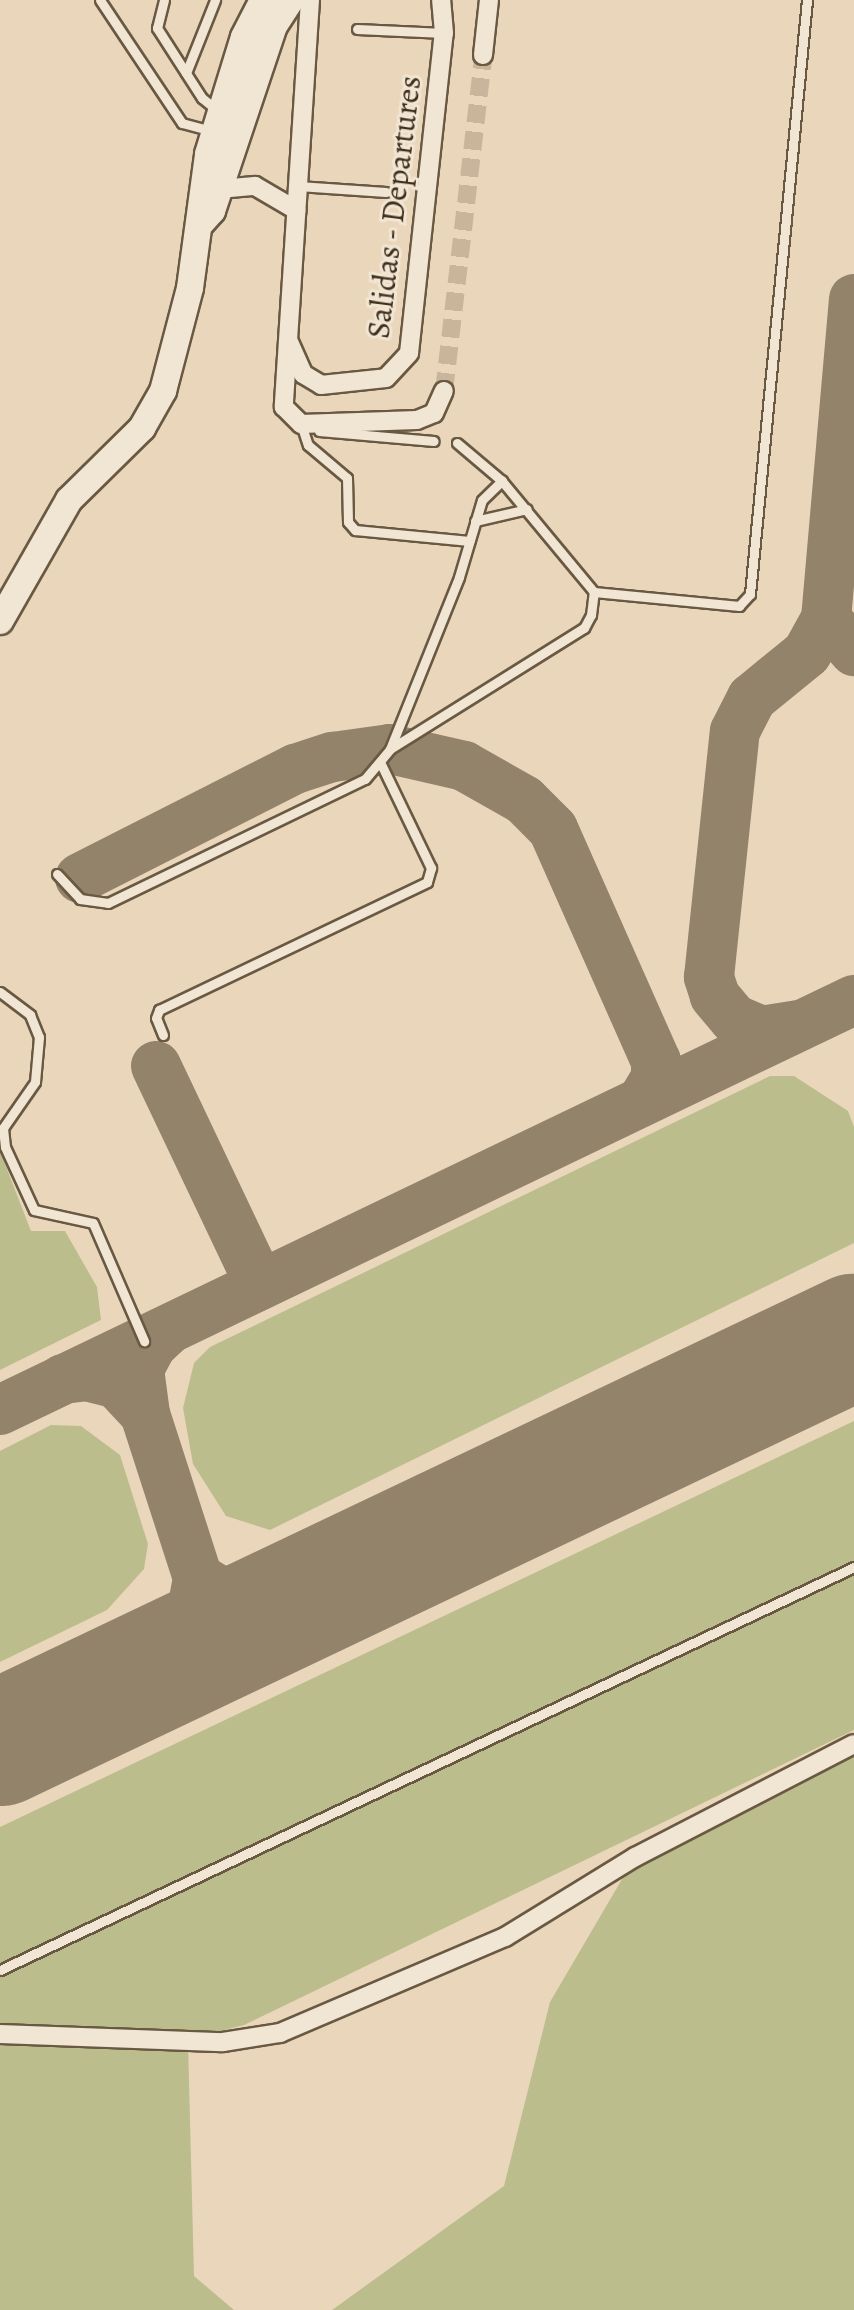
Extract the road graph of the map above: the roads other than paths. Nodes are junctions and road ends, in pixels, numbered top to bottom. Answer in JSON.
{"nodes":[{"id":1,"x":100,"y":0,"type":"edge"},
{"id":2,"x":113,"y":0,"type":"edge"},
{"id":3,"x":164,"y":0,"type":"edge"},
{"id":4,"x":215,"y":0,"type":"edge"},
{"id":5,"x":263,"y":0,"type":"edge"},
{"id":6,"x":291,"y":0,"type":"edge"},
{"id":7,"x":310,"y":0,"type":"edge"},
{"id":8,"x":441,"y":0,"type":"edge"},
{"id":9,"x":489,"y":0,"type":"edge"},
{"id":10,"x":807,"y":0,"type":"edge"},
{"id":11,"x":109,"y":12,"type":"junction"},
{"id":12,"x":357,"y":29,"type":"dead end"},
{"id":13,"x":444,"y":33,"type":"junction"},
{"id":14,"x":483,"y":56,"type":"tunnel mouth"},
{"id":15,"x":186,"y":73,"type":"junction"},
{"id":16,"x":218,"y":122,"type":"junction"},
{"id":17,"x":298,"y":186,"type":"junction"},
{"id":18,"x":219,"y":189,"type":"junction"},
{"id":19,"x":386,"y":192,"type":"dead end"},
{"id":20,"x":296,"y":210,"type":"junction"},
{"id":21,"x":200,"y":224,"type":"junction"},
{"id":22,"x":287,"y":336,"type":"junction"},
{"id":23,"x":444,"y":391,"type":"tunnel mouth"},
{"id":24,"x":301,"y":424,"type":"junction"},
{"id":25,"x":457,"y":443,"type":"dead end"},
{"id":26,"x":502,"y":481,"type":"junction"},
{"id":27,"x":527,"y":509,"type":"junction"},
{"id":28,"x":475,"y":521,"type":"junction"},
{"id":29,"x":469,"y":541,"type":"junction"},
{"id":30,"x":594,"y":592,"type":"junction"},
{"id":31,"x":0,"y":621,"type":"edge"},
{"id":32,"x":390,"y":749,"type":"junction"},
{"id":33,"x":381,"y":764,"type":"junction"},
{"id":34,"x":57,"y":874,"type":"dead end"},
{"id":35,"x":0,"y":992,"type":"edge"},
{"id":36,"x":163,"y":1035,"type":"dead end"},
{"id":37,"x":144,"y":1341,"type":"dead end"},
{"id":38,"x":854,"y":1567,"type":"edge"},
{"id":39,"x":854,"y":1744,"type":"edge"},
{"id":40,"x":0,"y":1970,"type":"edge"},
{"id":41,"x":0,"y":2034,"type":"edge"}],
"edges":[{"from":1,"to":11,"type":"lane"},
{"from":2,"to":11,"type":"lane"},
{"from":3,"to":15,"type":"lane"},
{"from":4,"to":15,"type":"lane"},
{"from":5,"to":16,"type":"street"},
{"from":6,"to":18,"type":"street"},
{"from":7,"to":17,"type":"street"},
{"from":8,"to":13,"type":"street","name":"Salidas - Departures"},
{"from":9,"to":14,"type":"street"},
{"from":10,"to":30,"type":"lane"},
{"from":11,"to":16,"type":"lane"},
{"from":12,"to":13,"type":"lane"},
{"from":13,"to":22,"type":"street","name":"Salidas - Departures"},
{"from":15,"to":16,"type":"lane"},
{"from":16,"to":21,"type":"street"},
{"from":17,"to":19,"type":"lane"},
{"from":17,"to":20,"type":"street"},
{"from":18,"to":20,"type":"street"},
{"from":18,"to":21,"type":"street"},
{"from":20,"to":22,"type":"street"},
{"from":21,"to":31,"type":"street"},
{"from":22,"to":24,"type":"street"},
{"from":23,"to":24,"type":"street"},
{"from":24,"to":29,"type":"lane"},
{"from":25,"to":26,"type":"lane"},
{"from":26,"to":27,"type":"lane"},
{"from":26,"to":28,"type":"lane"},
{"from":27,"to":28,"type":"lane"},
{"from":27,"to":30,"type":"lane"},
{"from":28,"to":29,"type":"lane"},
{"from":29,"to":32,"type":"lane"},
{"from":30,"to":32,"type":"lane"},
{"from":32,"to":33,"type":"lane"},
{"from":33,"to":34,"type":"lane"},
{"from":33,"to":36,"type":"lane"},
{"from":35,"to":37,"type":"lane"},
{"from":38,"to":40,"type":"lane"},
{"from":39,"to":41,"type":"street"}]}
